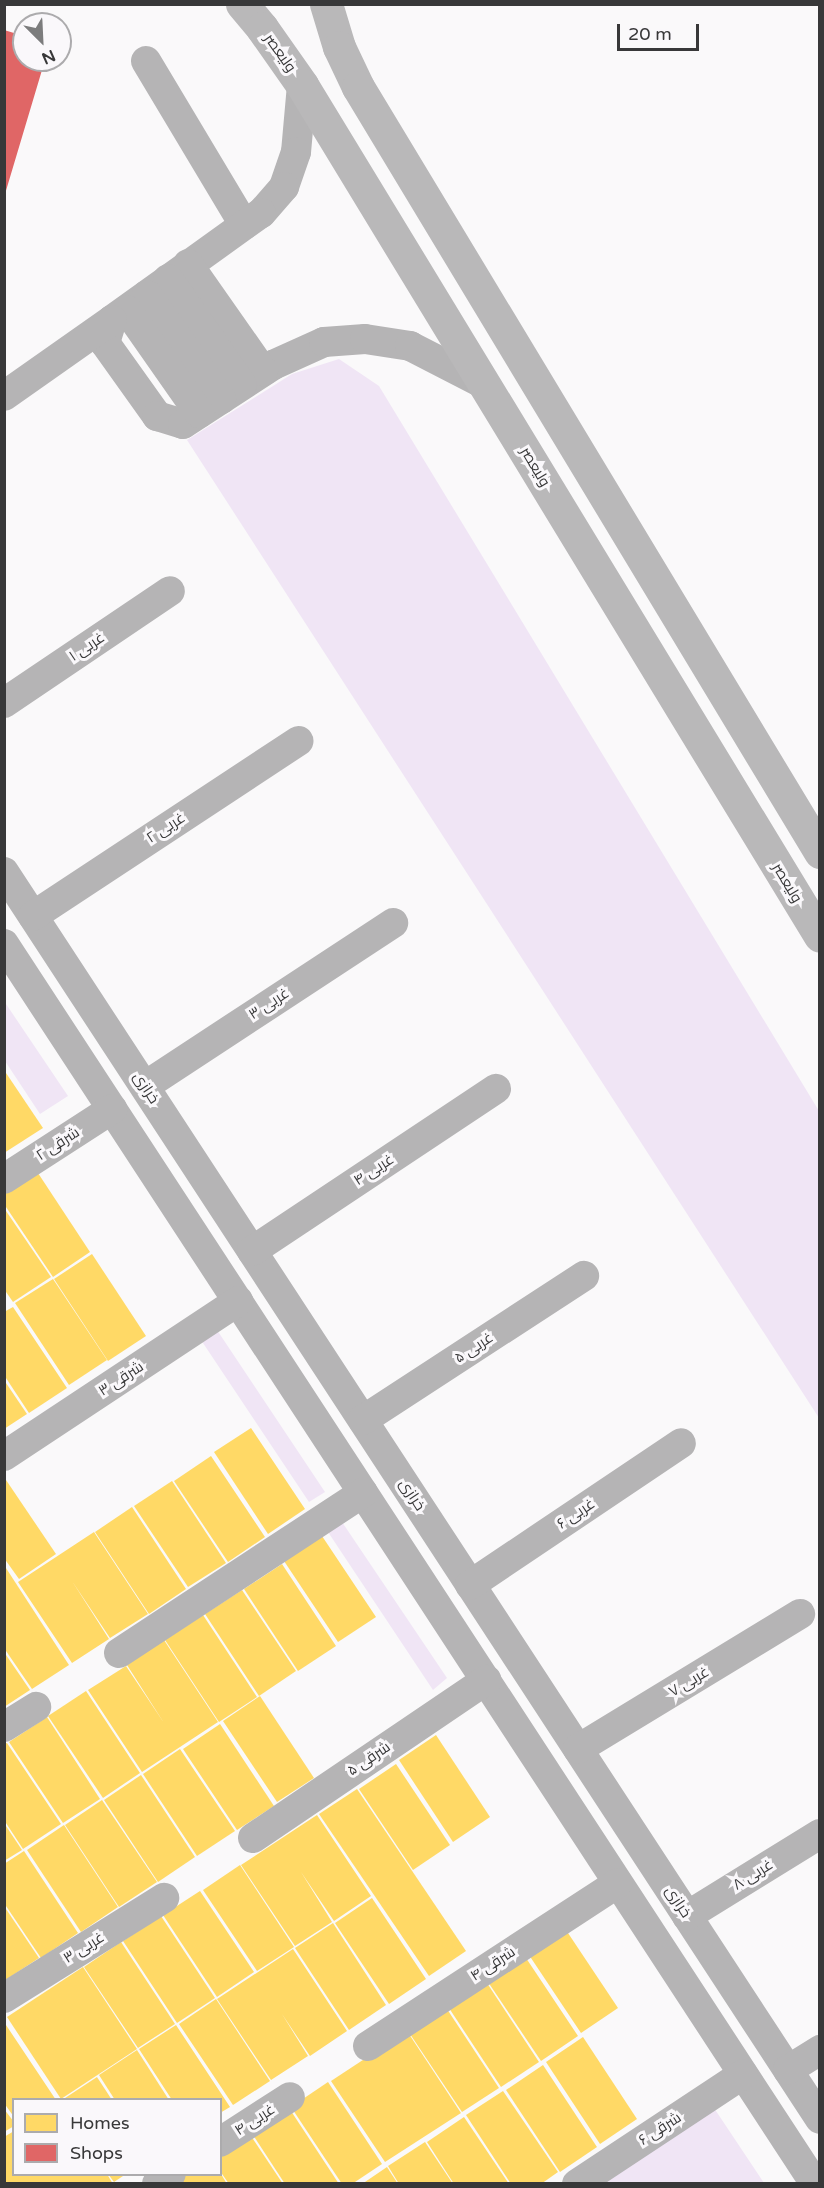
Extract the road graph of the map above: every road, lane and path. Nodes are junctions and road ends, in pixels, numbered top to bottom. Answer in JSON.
{"nodes":[{"id":1,"x":242,"y":4,"type":"edge"},
{"id":2,"x":326,"y":4,"type":"edge"},
{"id":3,"x":146,"y":61,"type":"dead end"},
{"id":4,"x":302,"y":85,"type":"junction"},
{"id":5,"x":244,"y":225,"type":"junction"},
{"id":6,"x":149,"y":294,"type":"junction"},
{"id":7,"x":484,"y":384,"type":"junction"},
{"id":8,"x":231,"y":392,"type":"junction"},
{"id":9,"x":4,"y":396,"type":"edge"},
{"id":10,"x":170,"y":591,"type":"dead end"},
{"id":11,"x":4,"y":703,"type":"edge"},
{"id":12,"x":298,"y":741,"type":"dead end"},
{"id":13,"x":819,"y":852,"type":"edge"},
{"id":14,"x":4,"y":872,"type":"edge"},
{"id":15,"x":33,"y":916,"type":"junction"},
{"id":16,"x":393,"y":923,"type":"dead end"},
{"id":17,"x":819,"y":936,"type":"edge"},
{"id":18,"x":4,"y":944,"type":"edge"},
{"id":19,"x":144,"y":1086,"type":"junction"},
{"id":20,"x":496,"y":1089,"type":"dead end"},
{"id":21,"x":112,"y":1109,"type":"junction"},
{"id":22,"x":4,"y":1179,"type":"edge"},
{"id":23,"x":252,"y":1251,"type":"junction"},
{"id":24,"x":584,"y":1276,"type":"dead end"},
{"id":25,"x":238,"y":1301,"type":"junction"},
{"id":26,"x":363,"y":1420,"type":"junction"},
{"id":27,"x":681,"y":1443,"type":"dead end"},
{"id":28,"x":4,"y":1456,"type":"edge"},
{"id":29,"x":363,"y":1493,"type":"junction"},
{"id":30,"x":465,"y":1577,"type":"junction"},
{"id":31,"x":427,"y":1590,"type":"junction"},
{"id":32,"x":800,"y":1614,"type":"dead end"},
{"id":33,"x":119,"y":1653,"type":"dead end"},
{"id":34,"x":486,"y":1680,"type":"junction"},
{"id":35,"x":36,"y":1707,"type":"dead end"},
{"id":36,"x":4,"y":1727,"type":"edge"},
{"id":37,"x":578,"y":1749,"type":"junction"},
{"id":38,"x":819,"y":1834,"type":"edge"},
{"id":39,"x":253,"y":1838,"type":"dead end"},
{"id":40,"x":618,"y":1883,"type":"junction"},
{"id":41,"x":164,"y":1898,"type":"dead end"},
{"id":42,"x":687,"y":1916,"type":"junction"},
{"id":43,"x":712,"y":1954,"type":"junction"},
{"id":44,"x":679,"y":1976,"type":"junction"},
{"id":45,"x":4,"y":1998,"type":"edge"},
{"id":46,"x":368,"y":2046,"type":"dead end"},
{"id":47,"x":819,"y":2050,"type":"edge"},
{"id":48,"x":788,"y":2070,"type":"junction"},
{"id":49,"x":743,"y":2074,"type":"junction"},
{"id":50,"x":290,"y":2097,"type":"dead end"},
{"id":51,"x":819,"y":2119,"type":"edge"},
{"id":52,"x":222,"y":2141,"type":"edge"},
{"id":53,"x":577,"y":2184,"type":"edge"},
{"id":54,"x":815,"y":2184,"type":"edge"}],
"edges":[{"from":1,"to":4,"type":"main road","name":"ولیعصر"},
{"from":2,"to":13,"type":"main road"},
{"from":3,"to":5,"type":"street"},
{"from":4,"to":5,"type":"street"},
{"from":4,"to":7,"type":"main road","name":"ولیعصر"},
{"from":5,"to":6,"type":"street"},
{"from":6,"to":8,"type":"street"},
{"from":6,"to":8,"type":"street"},
{"from":6,"to":8,"type":"street"},
{"from":6,"to":9,"type":"street"},
{"from":7,"to":8,"type":"street"},
{"from":7,"to":17,"type":"main road","name":"ولیعصر"},
{"from":10,"to":11,"type":"street","name":"۱ غربی"},
{"from":12,"to":15,"type":"street","name":"۲ غربی"},
{"from":14,"to":15,"type":"street","name":"خرازی"},
{"from":15,"to":19,"type":"street","name":"خرازی"},
{"from":16,"to":19,"type":"street","name":"۳ غربی"},
{"from":18,"to":21,"type":"street"},
{"from":19,"to":23,"type":"street","name":"خرازی"},
{"from":20,"to":23,"type":"street","name":"۴ غربی"},
{"from":21,"to":22,"type":"street","name":"۲ شرقی"},
{"from":21,"to":25,"type":"street"},
{"from":23,"to":26,"type":"street","name":"خرازی"},
{"from":24,"to":26,"type":"street","name":"۵ غربی"},
{"from":25,"to":28,"type":"street","name":"۳ شرقی"},
{"from":25,"to":29,"type":"street"},
{"from":26,"to":30,"type":"street","name":"خرازی"},
{"from":27,"to":30,"type":"street","name":"۶ غربی"},
{"from":29,"to":31,"type":"street"},
{"from":29,"to":33,"type":"street"},
{"from":30,"to":31,"type":"street","name":"۶ غربی"},
{"from":30,"to":37,"type":"street","name":"خرازی"},
{"from":31,"to":34,"type":"street"},
{"from":32,"to":37,"type":"street","name":"۷ غربی"},
{"from":34,"to":39,"type":"street","name":"۵ شرقی"},
{"from":34,"to":40,"type":"street"},
{"from":35,"to":36,"type":"street"},
{"from":37,"to":42,"type":"street","name":"خرازی"},
{"from":38,"to":42,"type":"street","name":"۸ غربی"},
{"from":40,"to":44,"type":"street"},
{"from":40,"to":46,"type":"street","name":"۴ شرقی"},
{"from":41,"to":45,"type":"street","name":"۳ غربی"},
{"from":42,"to":43,"type":"street","name":"خرازی"},
{"from":43,"to":44,"type":"street"},
{"from":43,"to":48,"type":"street","name":"خرازی"},
{"from":44,"to":49,"type":"street"},
{"from":47,"to":48,"type":"street"},
{"from":48,"to":51,"type":"street","name":"خرازی"},
{"from":49,"to":53,"type":"street","name":"۶ شرقی"},
{"from":49,"to":54,"type":"street"},
{"from":50,"to":52,"type":"street","name":"۴ غربی"}]}
